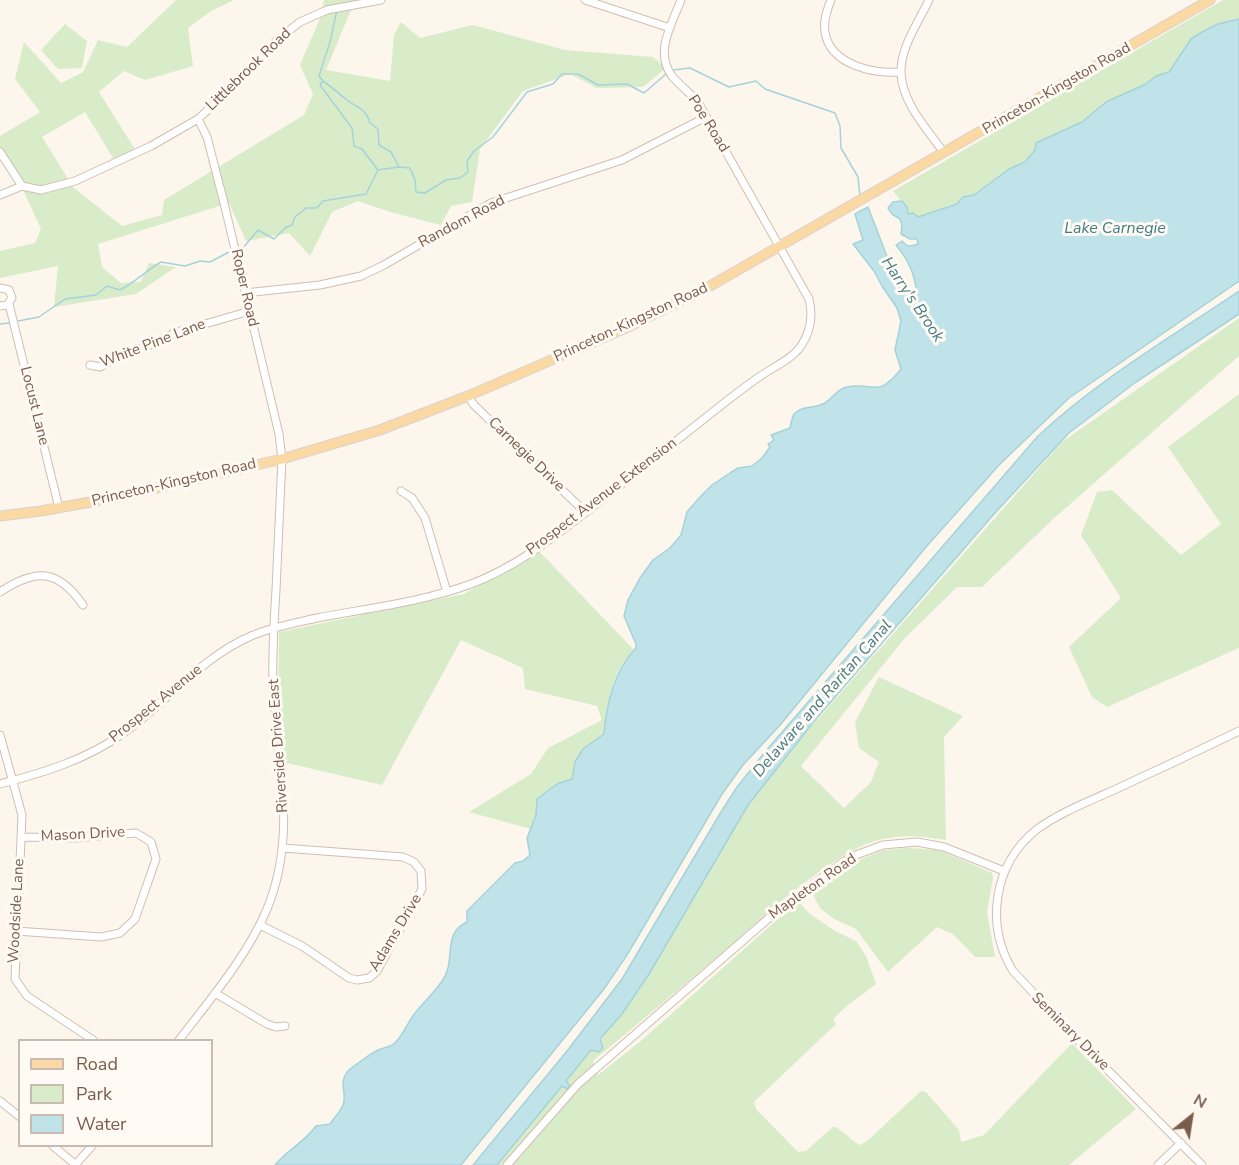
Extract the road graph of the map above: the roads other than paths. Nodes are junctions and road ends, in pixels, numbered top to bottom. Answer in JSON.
{"nodes":[{"id":1,"x":381,"y":0,"type":"edge"},
{"id":2,"x":585,"y":0,"type":"edge"},
{"id":3,"x":681,"y":0,"type":"edge"},
{"id":4,"x":831,"y":0,"type":"edge"},
{"id":5,"x":929,"y":0,"type":"edge"},
{"id":6,"x":1210,"y":0,"type":"edge"},
{"id":7,"x":670,"y":28,"type":"junction"},
{"id":8,"x":901,"y":72,"type":"junction"},
{"id":9,"x":706,"y":117,"type":"junction"},
{"id":10,"x":198,"y":119,"type":"junction"},
{"id":11,"x":0,"y":152,"type":"edge"},
{"id":12,"x":944,"y":153,"type":"junction"},
{"id":13,"x":22,"y":186,"type":"junction"},
{"id":14,"x":0,"y":195,"type":"edge"},
{"id":15,"x":780,"y":246,"type":"junction"},
{"id":16,"x":0,"y":288,"type":"edge"},
{"id":17,"x":245,"y":293,"type":"junction"},
{"id":18,"x":9,"y":304,"type":"junction"},
{"id":19,"x":0,"y":306,"type":"edge"},
{"id":20,"x":250,"y":311,"type":"junction"},
{"id":21,"x":90,"y":365,"type":"dead end"},
{"id":22,"x":468,"y":396,"type":"junction"},
{"id":23,"x":282,"y":459,"type":"junction"},
{"id":24,"x":401,"y":491,"type":"dead end"},
{"id":25,"x":59,"y":507,"type":"junction"},
{"id":26,"x":585,"y":512,"type":"junction"},
{"id":27,"x":0,"y":516,"type":"edge"},
{"id":28,"x":0,"y":592,"type":"edge"},
{"id":29,"x":447,"y":592,"type":"junction"},
{"id":30,"x":83,"y":605,"type":"dead end"},
{"id":31,"x":274,"y":627,"type":"junction"},
{"id":32,"x":1239,"y":731,"type":"edge"},
{"id":33,"x":0,"y":735,"type":"edge"},
{"id":34,"x":12,"y":781,"type":"junction"},
{"id":35,"x":0,"y":784,"type":"edge"},
{"id":36,"x":21,"y":837,"type":"junction"},
{"id":37,"x":283,"y":848,"type":"junction"},
{"id":38,"x":1004,"y":871,"type":"junction"},
{"id":39,"x":260,"y":925,"type":"junction"},
{"id":40,"x":16,"y":931,"type":"junction"},
{"id":41,"x":216,"y":993,"type":"junction"},
{"id":42,"x":285,"y":1026,"type":"dead end"},
{"id":43,"x":90,"y":1039,"type":"edge"},
{"id":44,"x":181,"y":1039,"type":"edge"},
{"id":45,"x":1,"y":1103,"type":"edge"},
{"id":46,"x":18,"y":1116,"type":"edge"},
{"id":47,"x":1180,"y":1143,"type":"junction"},
{"id":48,"x":54,"y":1147,"type":"edge"},
{"id":49,"x":91,"y":1147,"type":"edge"},
{"id":50,"x":79,"y":1164,"type":"edge"},
{"id":51,"x":507,"y":1165,"type":"edge"},
{"id":52,"x":1158,"y":1165,"type":"edge"},
{"id":53,"x":1202,"y":1165,"type":"edge"}],
"edges":[{"from":1,"to":10,"type":"street","name":"Littlebrook Road"},
{"from":2,"to":7,"type":"street"},
{"from":3,"to":7,"type":"street","name":"Poe Road"},
{"from":4,"to":8,"type":"street"},
{"from":5,"to":8,"type":"street"},
{"from":6,"to":12,"type":"main road","name":"Princeton-Kingston Road"},
{"from":7,"to":9,"type":"street","name":"Poe Road"},
{"from":8,"to":12,"type":"street"},
{"from":9,"to":15,"type":"street","name":"Poe Road"},
{"from":9,"to":17,"type":"street","name":"Random Road"},
{"from":10,"to":13,"type":"street","name":"Littlebrook Road"},
{"from":10,"to":17,"type":"street","name":"Roper Road"},
{"from":11,"to":13,"type":"street"},
{"from":12,"to":15,"type":"main road","name":"Princeton-Kingston Road"},
{"from":13,"to":14,"type":"street"},
{"from":15,"to":22,"type":"main road","name":"Princeton-Kingston Road"},
{"from":15,"to":26,"type":"street","name":"Prospect Avenue Extension"},
{"from":16,"to":18,"type":"street","name":"Locust Lane"},
{"from":17,"to":20,"type":"street","name":"Roper Road"},
{"from":18,"to":19,"type":"street"},
{"from":18,"to":25,"type":"street","name":"Locust Lane"},
{"from":20,"to":21,"type":"street","name":"White Pine Lane"},
{"from":20,"to":23,"type":"street","name":"Roper Road"},
{"from":22,"to":23,"type":"main road","name":"Princeton-Kingston Road"},
{"from":22,"to":26,"type":"street","name":"Carnegie Drive"},
{"from":23,"to":25,"type":"main road","name":"Princeton-Kingston Road"},
{"from":23,"to":31,"type":"street","name":"Riverside Drive East"},
{"from":24,"to":29,"type":"street"},
{"from":25,"to":27,"type":"main road","name":"Princeton-Kingston Road"},
{"from":26,"to":29,"type":"street","name":"Prospect Avenue Extension"},
{"from":28,"to":30,"type":"street"},
{"from":29,"to":31,"type":"street","name":"Prospect Avenue Extension"},
{"from":31,"to":34,"type":"street","name":"Prospect Avenue"},
{"from":31,"to":37,"type":"street","name":"Riverside Drive East"},
{"from":32,"to":38,"type":"street"},
{"from":33,"to":34,"type":"street","name":"Woodside Lane"},
{"from":34,"to":35,"type":"street","name":"Prospect Avenue"},
{"from":34,"to":36,"type":"street","name":"Woodside Lane"},
{"from":36,"to":40,"type":"street","name":"Woodside Lane"},
{"from":36,"to":40,"type":"street","name":"Mason Drive"},
{"from":37,"to":39,"type":"street","name":"Riverside Drive East"},
{"from":37,"to":39,"type":"street","name":"Adams Drive"},
{"from":38,"to":47,"type":"street","name":"Seminary Drive"},
{"from":38,"to":51,"type":"street","name":"Mapleton Road"},
{"from":39,"to":41,"type":"street","name":"Riverside Drive East"},
{"from":40,"to":43,"type":"street","name":"Woodside Lane"},
{"from":41,"to":42,"type":"street"},
{"from":41,"to":44,"type":"street","name":"Riverside Drive East"},
{"from":45,"to":46,"type":"street"},
{"from":47,"to":52,"type":"street"},
{"from":47,"to":53,"type":"street","name":"Seminary Drive"},
{"from":48,"to":50,"type":"street"},
{"from":49,"to":50,"type":"street"}]}
